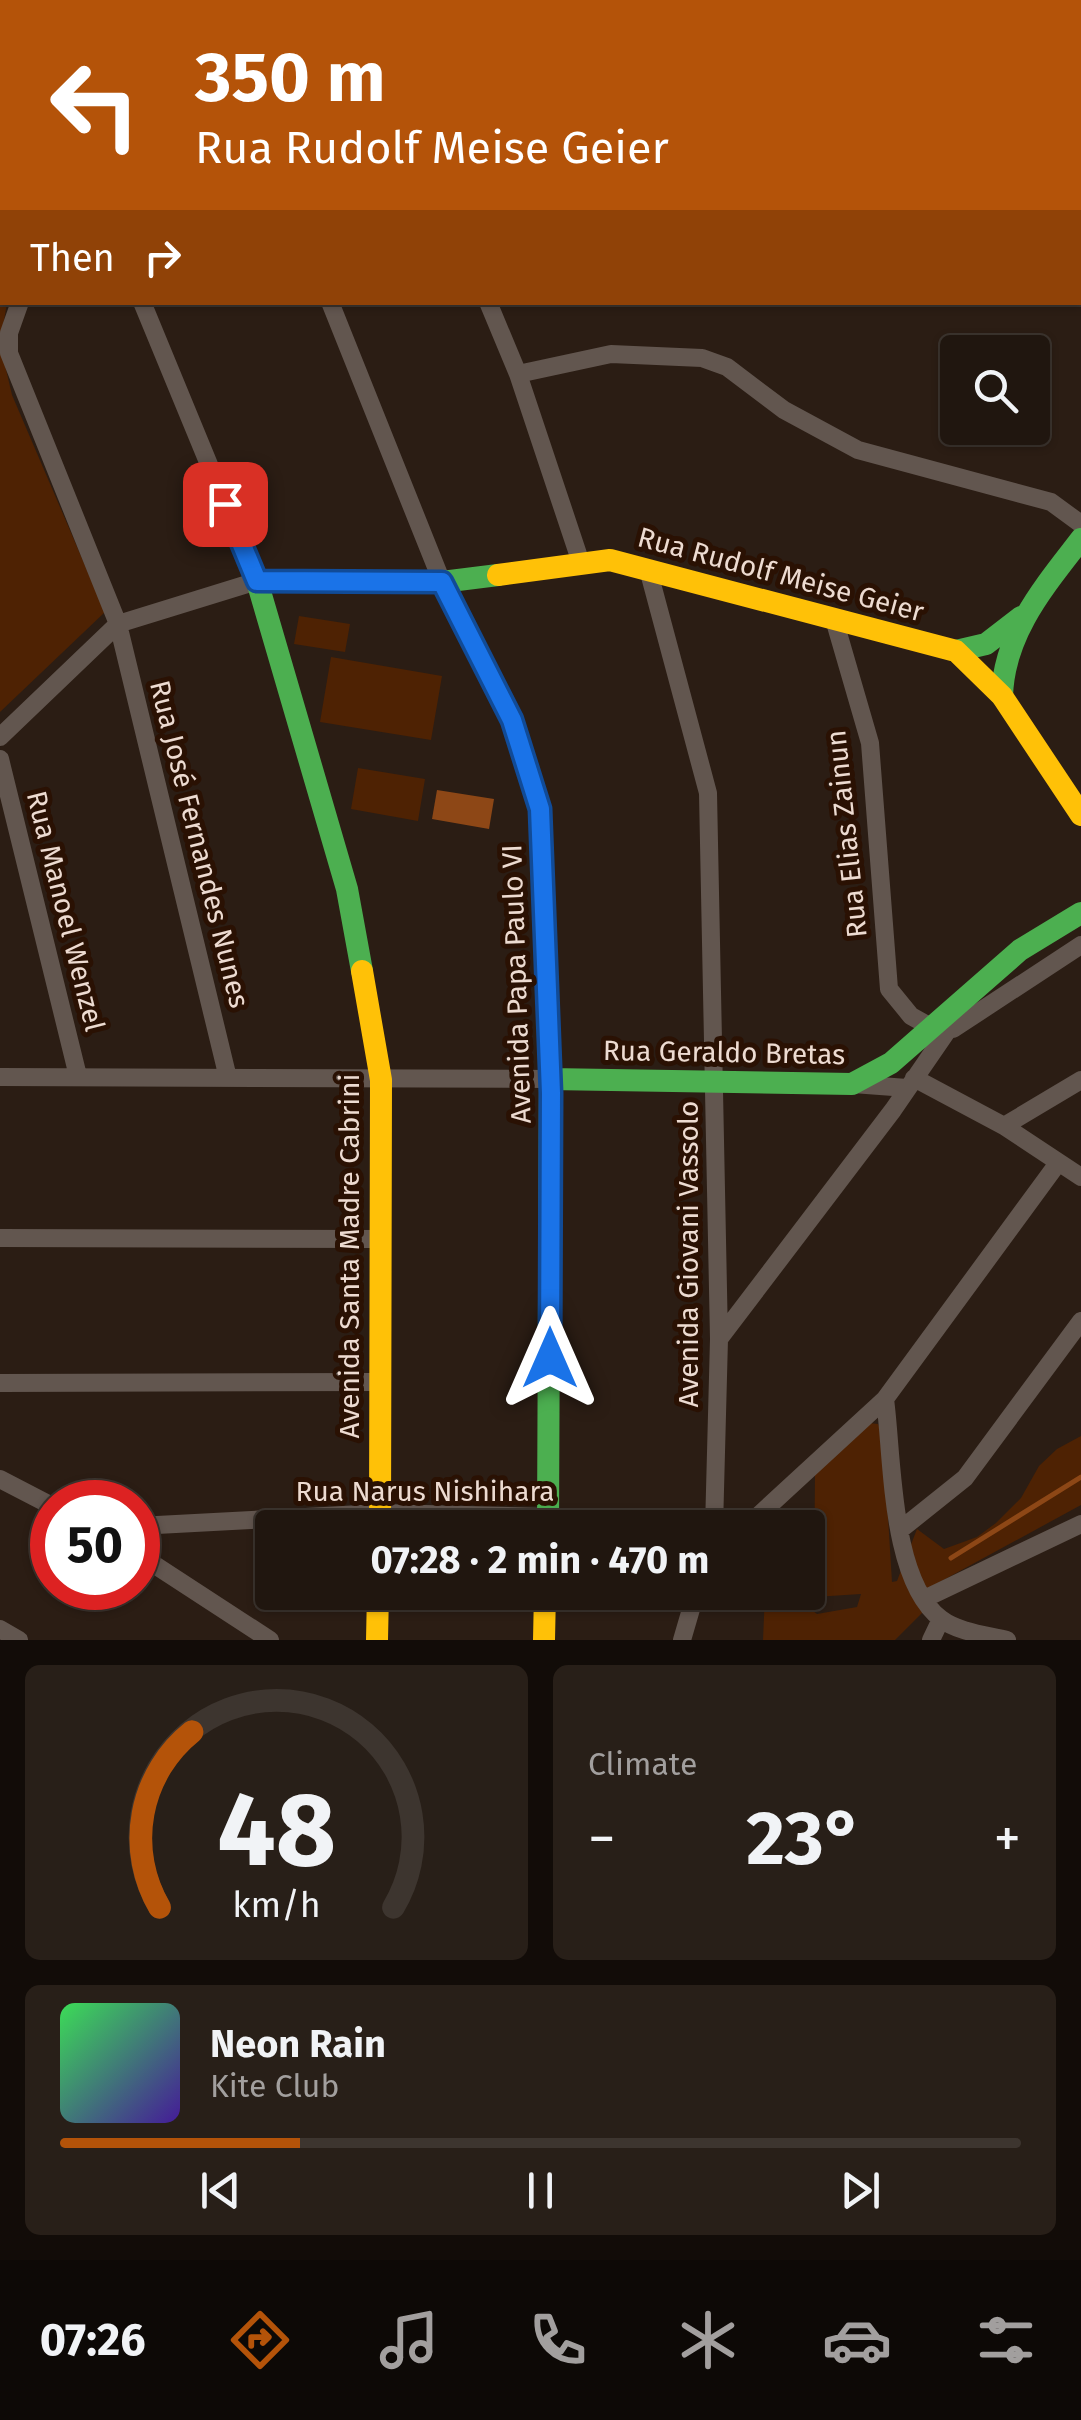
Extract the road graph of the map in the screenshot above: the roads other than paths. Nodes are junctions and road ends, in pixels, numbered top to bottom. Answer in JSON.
{"nodes":[{"id":1,"x":19,"y":305,"type":"edge"},
{"id":2,"x":143,"y":305,"type":"edge"},
{"id":3,"x":331,"y":305,"type":"edge"},
{"id":4,"x":489,"y":305,"type":"edge"},
{"id":5,"x":518,"y":374,"type":"junction"},
{"id":6,"x":1081,"y":524,"type":"edge"},
{"id":7,"x":1081,"y":539,"type":"edge"},
{"id":8,"x":581,"y":563,"type":"junction"},
{"id":9,"x":648,"y":569,"type":"junction"},
{"id":10,"x":257,"y":581,"type":"junction"},
{"id":11,"x":442,"y":582,"type":"junction"},
{"id":12,"x":1028,"y":610,"type":"junction"},
{"id":13,"x":834,"y":619,"type":"junction"},
{"id":14,"x":118,"y":624,"type":"junction"},
{"id":15,"x":956,"y":651,"type":"junction"},
{"id":16,"x":1002,"y":696,"type":"junction"},
{"id":17,"x":0,"y":737,"type":"edge"},
{"id":18,"x":0,"y":759,"type":"edge"},
{"id":19,"x":1081,"y":815,"type":"edge"},
{"id":20,"x":1081,"y":913,"type":"edge"},
{"id":21,"x":1081,"y":944,"type":"edge"},
{"id":22,"x":938,"y":1030,"type":"junction"},
{"id":23,"x":78,"y":1076,"type":"junction"},
{"id":24,"x":0,"y":1077,"type":"edge"},
{"id":25,"x":228,"y":1078,"type":"junction"},
{"id":26,"x":550,"y":1079,"type":"junction"},
{"id":27,"x":715,"y":1079,"type":"junction"},
{"id":28,"x":382,"y":1080,"type":"junction"},
{"id":29,"x":1081,"y":1080,"type":"edge"},
{"id":30,"x":911,"y":1083,"type":"junction"},
{"id":31,"x":852,"y":1084,"type":"junction"},
{"id":32,"x":1004,"y":1126,"type":"junction"},
{"id":33,"x":1058,"y":1163,"type":"junction"},
{"id":34,"x":1081,"y":1177,"type":"edge"},
{"id":35,"x":0,"y":1238,"type":"edge"},
{"id":36,"x":382,"y":1239,"type":"junction"},
{"id":37,"x":1081,"y":1321,"type":"edge"},
{"id":38,"x":719,"y":1339,"type":"junction"},
{"id":39,"x":0,"y":1382,"type":"edge"},
{"id":40,"x":380,"y":1382,"type":"junction"},
{"id":41,"x":885,"y":1399,"type":"junction"},
{"id":42,"x":0,"y":1479,"type":"edge"},
{"id":43,"x":30,"y":1495,"type":"edge"},
{"id":44,"x":380,"y":1510,"type":"edge"},
{"id":45,"x":548,"y":1510,"type":"edge"},
{"id":46,"x":714,"y":1510,"type":"edge"},
{"id":47,"x":765,"y":1510,"type":"edge"},
{"id":48,"x":255,"y":1523,"type":"edge"},
{"id":49,"x":1081,"y":1524,"type":"edge"},
{"id":50,"x":160,"y":1525,"type":"edge"},
{"id":51,"x":900,"y":1530,"type":"junction"},
{"id":52,"x":160,"y":1568,"type":"edge"},
{"id":53,"x":924,"y":1599,"type":"junction"},
{"id":54,"x":378,"y":1610,"type":"edge"},
{"id":55,"x":545,"y":1610,"type":"edge"},
{"id":56,"x":691,"y":1610,"type":"edge"},
{"id":57,"x":941,"y":1619,"type":"junction"},
{"id":58,"x":0,"y":1629,"type":"edge"},
{"id":59,"x":18,"y":1640,"type":"edge"},
{"id":60,"x":270,"y":1640,"type":"edge"},
{"id":61,"x":377,"y":1640,"type":"edge"},
{"id":62,"x":544,"y":1640,"type":"edge"},
{"id":63,"x":682,"y":1640,"type":"edge"},
{"id":64,"x":932,"y":1640,"type":"edge"},
{"id":65,"x":1007,"y":1640,"type":"edge"}],
"edges":[{"from":1,"to":14,"type":"street","name":"Rua José Fernandes Nunes"},
{"from":2,"to":10,"type":"street","name":"Avenida Santa Madre Cabrini"},
{"from":3,"to":11,"type":"street","name":"Avenida Papa Paulo VI"},
{"from":4,"to":5,"type":"street"},
{"from":5,"to":6,"type":"street"},
{"from":5,"to":8,"type":"street"},
{"from":7,"to":12,"type":"main road"},
{"from":8,"to":9,"type":"main road","name":"Rua Rudolf Meise Geier"},
{"from":8,"to":11,"type":"main road","name":"Rua Rudolf Meise Geier"},
{"from":9,"to":13,"type":"main road","name":"Rua Rudolf Meise Geier"},
{"from":9,"to":27,"type":"street","name":"Avenida Giovani Vassolo"},
{"from":10,"to":11,"type":"main road","name":"Rua Rudolf Meise Geier"},
{"from":10,"to":14,"type":"street","name":"Rua Rudolf Meise Geier"},
{"from":10,"to":28,"type":"main road","name":"Avenida Santa Madre Cabrini"},
{"from":11,"to":26,"type":"main road","name":"Avenida Papa Paulo VI"},
{"from":12,"to":15,"type":"main road"},
{"from":12,"to":16,"type":"main road"},
{"from":13,"to":15,"type":"main road","name":"Rua Rudolf Meise Geier"},
{"from":13,"to":22,"type":"street","name":"Rua Elias Zainun"},
{"from":14,"to":17,"type":"street"},
{"from":14,"to":25,"type":"street","name":"Rua José Fernandes Nunes"},
{"from":15,"to":16,"type":"main road"},
{"from":16,"to":19,"type":"main road"},
{"from":18,"to":23,"type":"street","name":"Rua Manoel Wenzel"},
{"from":20,"to":22,"type":"main road"},
{"from":21,"to":22,"type":"street"},
{"from":22,"to":30,"type":"street"},
{"from":22,"to":31,"type":"main road"},
{"from":23,"to":24,"type":"street","name":"Rua Geraldo Bretas"},
{"from":23,"to":25,"type":"street","name":"Rua Geraldo Bretas"},
{"from":25,"to":28,"type":"street","name":"Rua Geraldo Bretas"},
{"from":26,"to":27,"type":"main road","name":"Rua Geraldo Bretas"},
{"from":26,"to":28,"type":"street","name":"Rua Geraldo Bretas"},
{"from":26,"to":45,"type":"main road","name":"Avenida Papa Paulo VI"},
{"from":27,"to":31,"type":"main road","name":"Rua Geraldo Bretas"},
{"from":27,"to":38,"type":"street","name":"Avenida Giovani Vassolo"},
{"from":28,"to":36,"type":"main road","name":"Avenida Santa Madre Cabrini"},
{"from":29,"to":32,"type":"street"},
{"from":30,"to":31,"type":"street","name":"Rua Geraldo Bretas"},
{"from":30,"to":32,"type":"street","name":"Rua Geraldo Bretas"},
{"from":30,"to":38,"type":"street"},
{"from":32,"to":33,"type":"street","name":"Rua Geraldo Bretas"},
{"from":33,"to":34,"type":"street","name":"Rua Geraldo Bretas"},
{"from":33,"to":41,"type":"street"},
{"from":35,"to":36,"type":"street"},
{"from":36,"to":40,"type":"main road","name":"Avenida Santa Madre Cabrini"},
{"from":37,"to":51,"type":"street"},
{"from":38,"to":46,"type":"street","name":"Avenida Giovani Vassolo"},
{"from":39,"to":40,"type":"street"},
{"from":40,"to":44,"type":"main road","name":"Avenida Santa Madre Cabrini"},
{"from":41,"to":47,"type":"street"},
{"from":41,"to":51,"type":"street"},
{"from":42,"to":43,"type":"street"},
{"from":48,"to":50,"type":"street","name":"Rua Narus Nishihara"},
{"from":49,"to":53,"type":"street"},
{"from":51,"to":53,"type":"street"},
{"from":52,"to":60,"type":"street"},
{"from":53,"to":57,"type":"street"},
{"from":54,"to":61,"type":"main road"},
{"from":55,"to":62,"type":"main road"},
{"from":56,"to":63,"type":"street"},
{"from":57,"to":64,"type":"street"},
{"from":57,"to":65,"type":"street"},
{"from":58,"to":59,"type":"street"}]}
